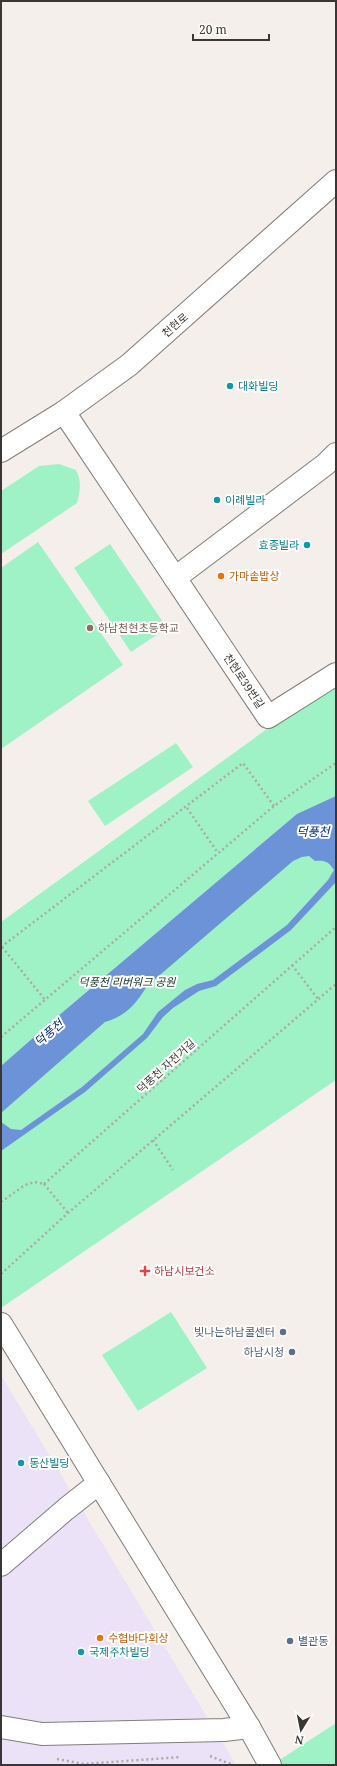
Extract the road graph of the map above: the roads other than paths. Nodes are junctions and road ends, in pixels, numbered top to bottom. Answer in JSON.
{"nodes":[{"id":1,"x":336,"y":181,"type":"edge"},
{"id":2,"x":64,"y":412,"type":"junction"},
{"id":3,"x":1,"y":451,"type":"edge"},
{"id":4,"x":336,"y":454,"type":"edge"},
{"id":5,"x":175,"y":578,"type":"junction"},
{"id":6,"x":336,"y":674,"type":"edge"},
{"id":7,"x":1,"y":1324,"type":"edge"},
{"id":8,"x":99,"y":1483,"type":"junction"},
{"id":9,"x":1,"y":1565,"type":"edge"},
{"id":10,"x":249,"y":1727,"type":"junction"},
{"id":11,"x":1,"y":1728,"type":"edge"},
{"id":12,"x":270,"y":1765,"type":"edge"}],
"edges":[{"from":1,"to":2,"type":"street","name":"천현로"},
{"from":2,"to":3,"type":"street","name":"천현로"},
{"from":2,"to":5,"type":"street","name":"천현로39번길"},
{"from":4,"to":5,"type":"street"},
{"from":5,"to":6,"type":"street","name":"천현로39번길"},
{"from":7,"to":8,"type":"street"},
{"from":8,"to":9,"type":"street"},
{"from":8,"to":10,"type":"street"},
{"from":10,"to":11,"type":"street"},
{"from":10,"to":12,"type":"street"}]}
